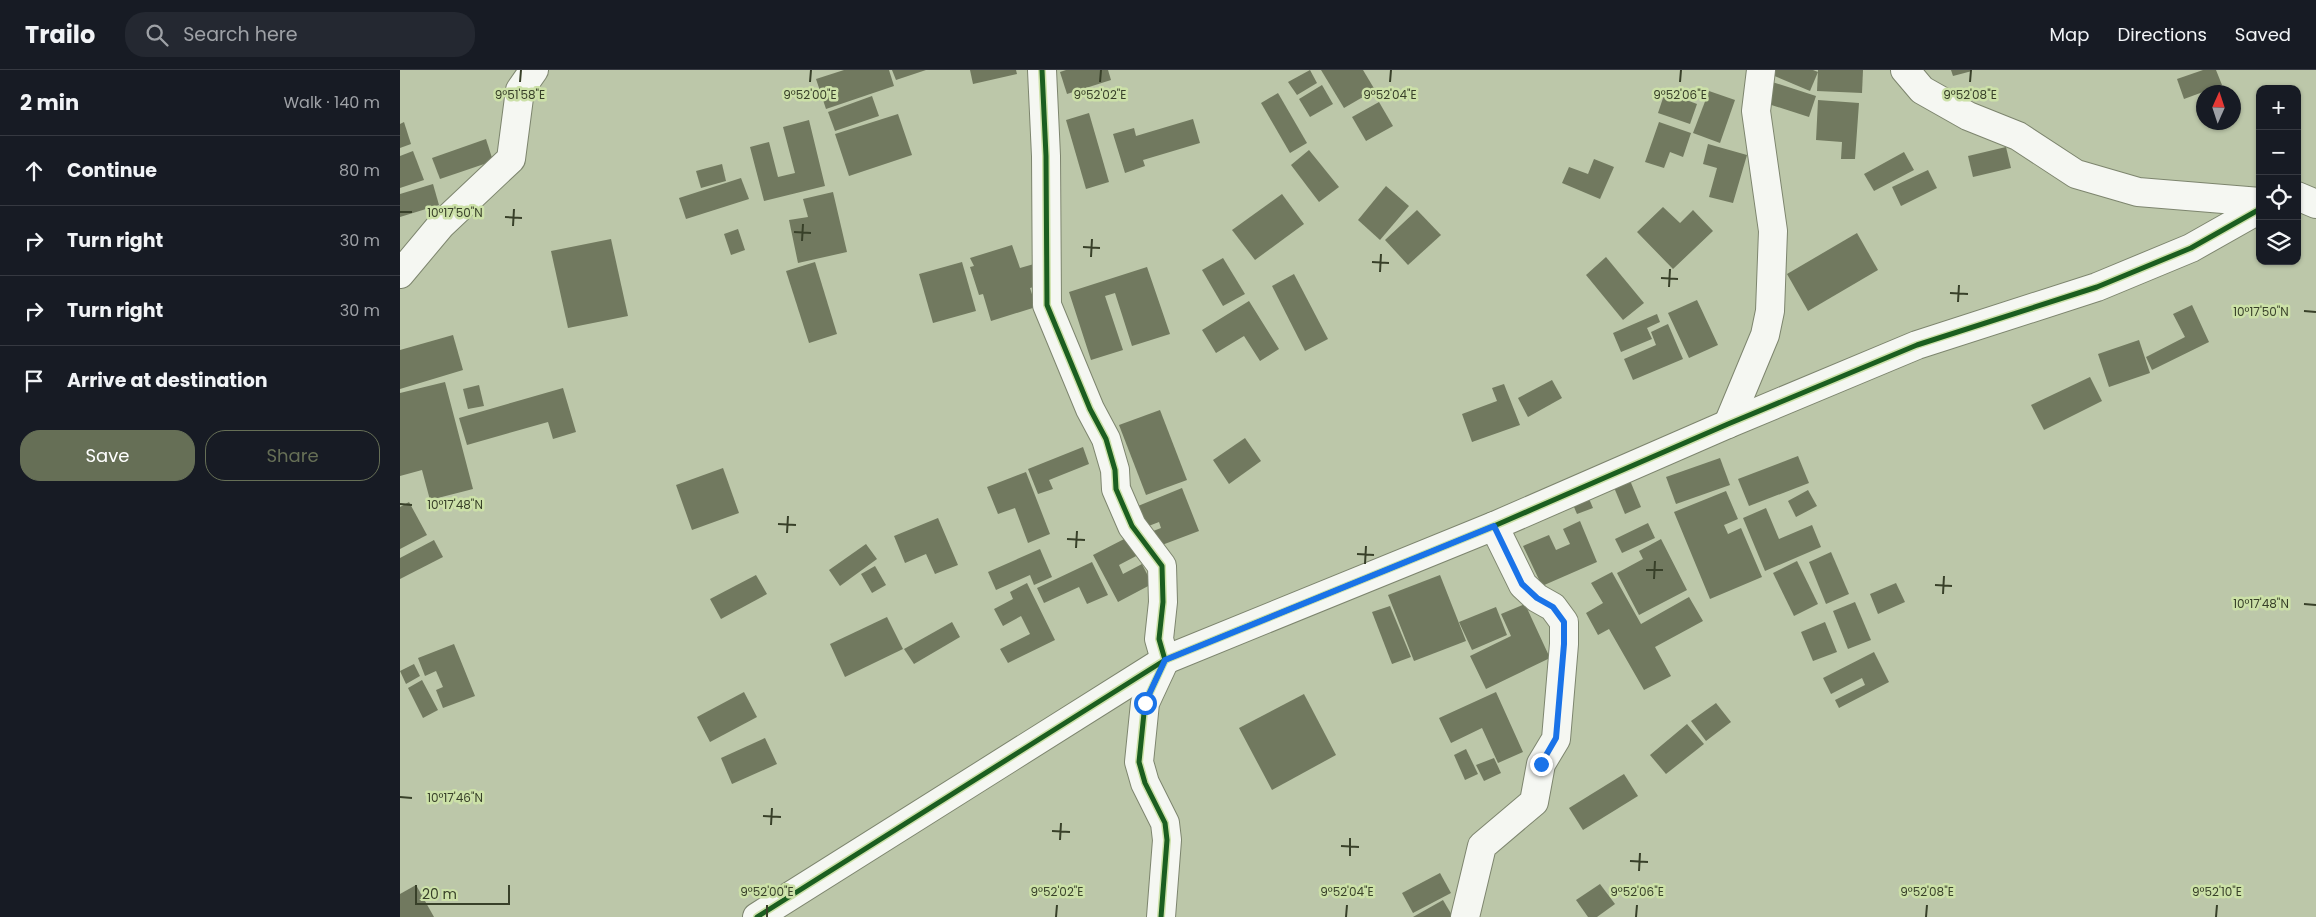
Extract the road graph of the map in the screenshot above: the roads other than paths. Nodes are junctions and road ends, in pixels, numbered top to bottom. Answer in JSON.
{"nodes":[{"id":1,"x":534,"y":70,"type":"edge"},
{"id":2,"x":1042,"y":70,"type":"edge"},
{"id":3,"x":1761,"y":70,"type":"edge"},
{"id":4,"x":1905,"y":70,"type":"edge"},
{"id":5,"x":2316,"y":187,"type":"edge"},
{"id":6,"x":2301,"y":193,"type":"edge"},
{"id":7,"x":2301,"y":197,"type":"edge"},
{"id":8,"x":2256,"y":202,"type":"edge"},
{"id":9,"x":2316,"y":204,"type":"edge"},
{"id":10,"x":2256,"y":211,"type":"edge"},
{"id":11,"x":400,"y":274,"type":"edge"},
{"id":12,"x":1728,"y":424,"type":"junction"},
{"id":13,"x":1494,"y":526,"type":"junction"},
{"id":14,"x":1165,"y":660,"type":"junction"},
{"id":15,"x":757,"y":917,"type":"edge"},
{"id":16,"x":1161,"y":917,"type":"edge"},
{"id":17,"x":1465,"y":917,"type":"edge"}],
"edges":[{"from":1,"to":11,"type":"street"},
{"from":2,"to":14,"type":"street"},
{"from":3,"to":12,"type":"street"},
{"from":4,"to":8,"type":"street"},
{"from":5,"to":6,"type":"street"},
{"from":7,"to":9,"type":"street"},
{"from":10,"to":12,"type":"street"},
{"from":12,"to":13,"type":"street"},
{"from":13,"to":14,"type":"street"},
{"from":13,"to":17,"type":"street"},
{"from":14,"to":15,"type":"street"},
{"from":14,"to":16,"type":"street"}]}
